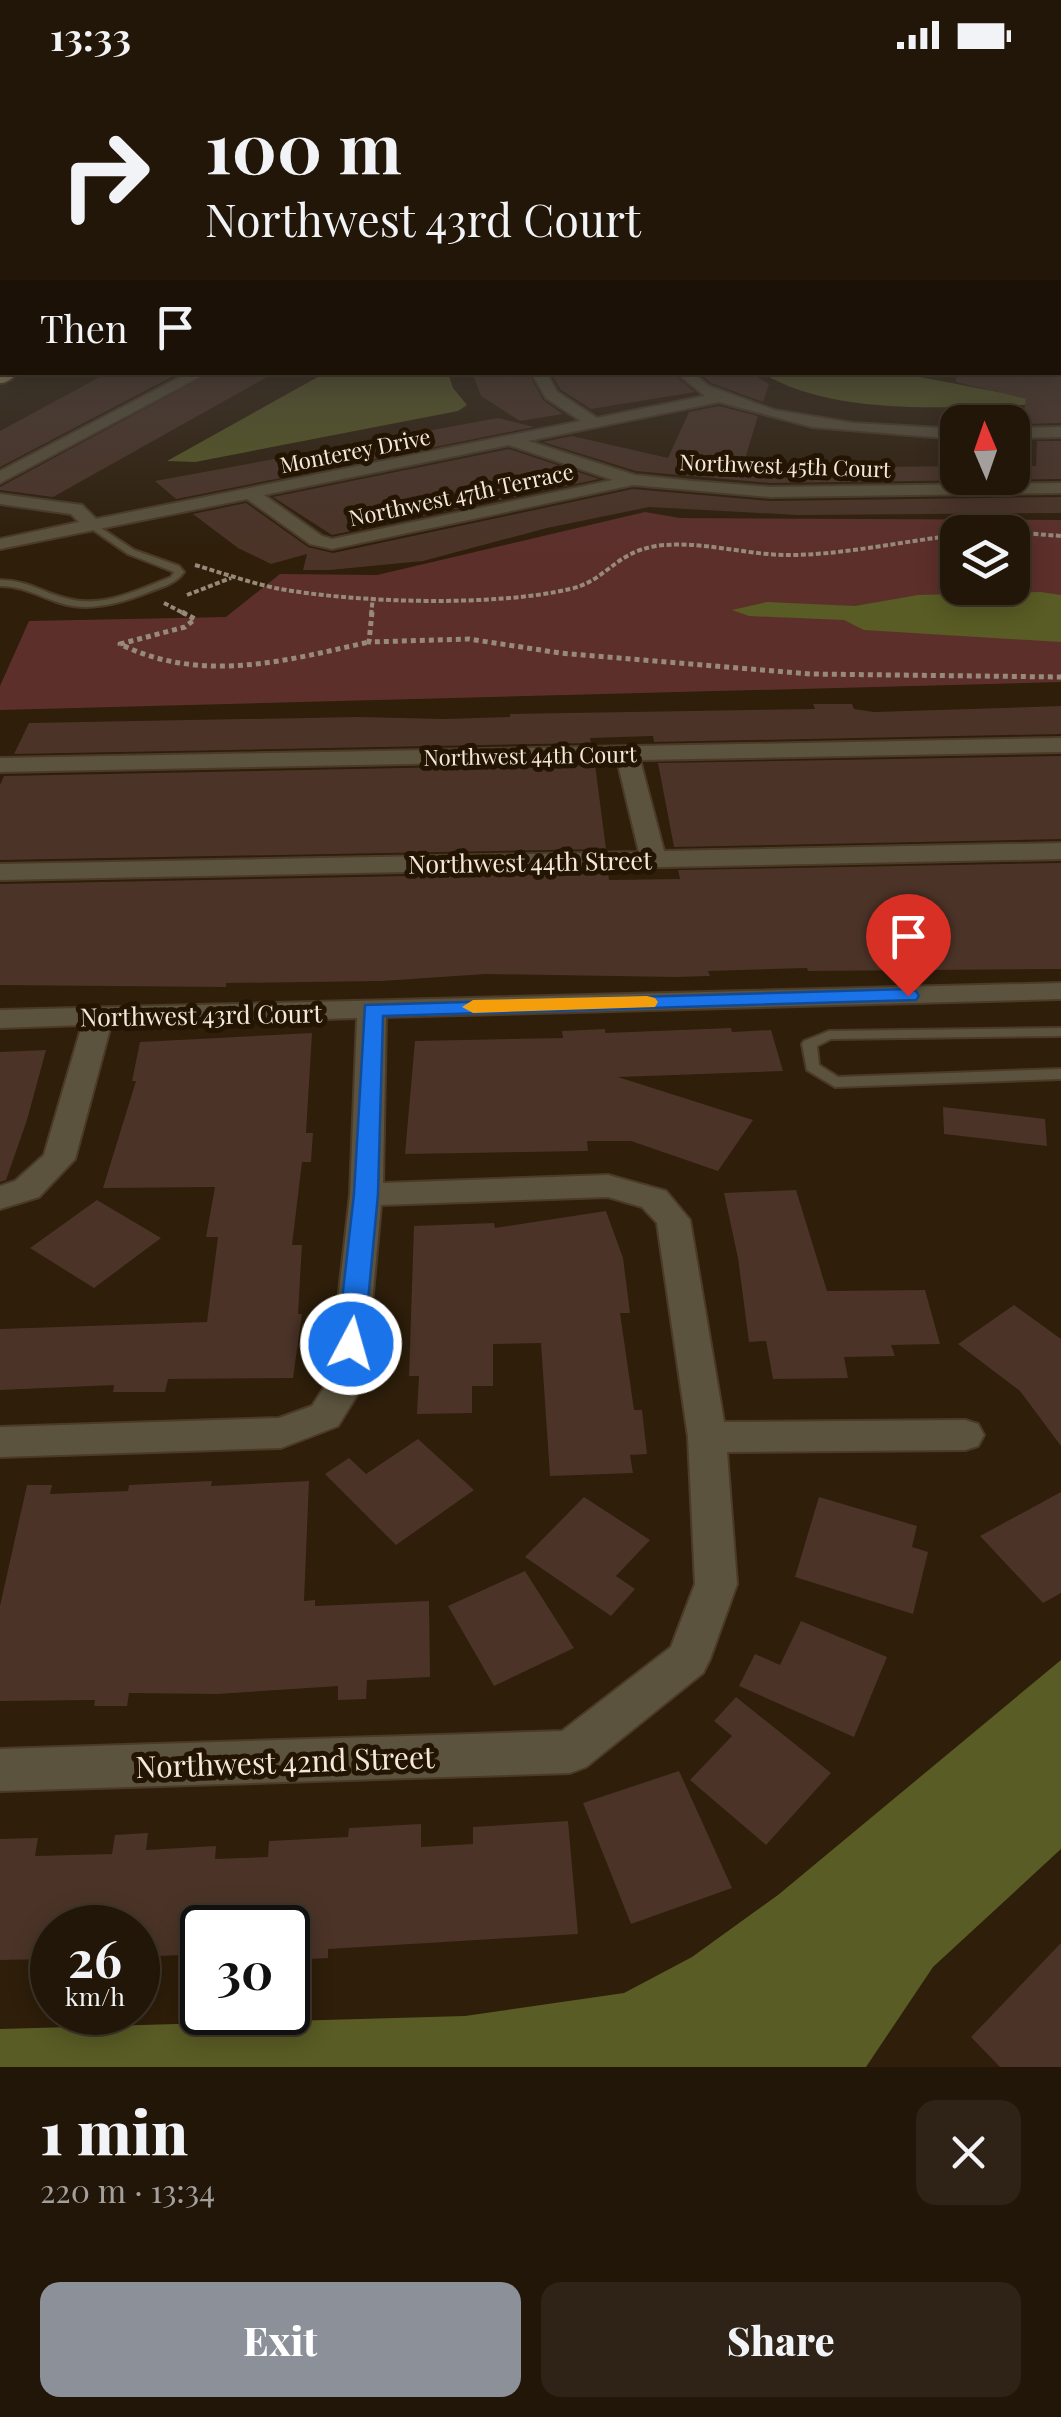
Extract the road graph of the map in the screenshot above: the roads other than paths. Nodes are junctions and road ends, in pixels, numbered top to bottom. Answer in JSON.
{"nodes":[{"id":1,"x":196,"y":375,"type":"edge"},
{"id":2,"x":540,"y":375,"type":"edge"},
{"id":3,"x":686,"y":375,"type":"edge"},
{"id":4,"x":717,"y":398,"type":"junction"},
{"id":5,"x":594,"y":423,"type":"junction"},
{"id":6,"x":1054,"y":432,"type":"edge"},
{"id":7,"x":940,"y":433,"type":"edge"},
{"id":8,"x":515,"y":442,"type":"junction"},
{"id":9,"x":1061,"y":450,"type":"edge"},
{"id":10,"x":0,"y":478,"type":"edge"},
{"id":11,"x":634,"y":480,"type":"junction"},
{"id":12,"x":1061,"y":488,"type":"edge"},
{"id":13,"x":251,"y":494,"type":"junction"},
{"id":14,"x":0,"y":499,"type":"edge"},
{"id":15,"x":92,"y":526,"type":"junction"},
{"id":16,"x":0,"y":544,"type":"edge"},
{"id":17,"x":0,"y":583,"type":"edge"},
{"id":18,"x":1061,"y":746,"type":"edge"},
{"id":19,"x":627,"y":753,"type":"junction"},
{"id":20,"x":0,"y":765,"type":"edge"},
{"id":21,"x":1061,"y":851,"type":"edge"},
{"id":22,"x":654,"y":858,"type":"junction"},
{"id":23,"x":0,"y":872,"type":"edge"},
{"id":24,"x":1061,"y":992,"type":"edge"},
{"id":25,"x":372,"y":1010,"type":"junction"},
{"id":26,"x":99,"y":1016,"type":"junction"},
{"id":27,"x":0,"y":1018,"type":"edge"},
{"id":28,"x":1061,"y":1032,"type":"edge"},
{"id":29,"x":1061,"y":1074,"type":"edge"},
{"id":30,"x":14,"y":1194,"type":"edge"},
{"id":31,"x":366,"y":1194,"type":"junction"},
{"id":32,"x":965,"y":1435,"type":"dead end"},
{"id":33,"x":707,"y":1436,"type":"junction"},
{"id":34,"x":0,"y":1442,"type":"edge"},
{"id":35,"x":0,"y":1770,"type":"edge"}],
"edges":[{"from":1,"to":10,"type":"street"},
{"from":2,"to":5,"type":"street"},
{"from":3,"to":4,"type":"street"},
{"from":4,"to":5,"type":"street","name":"Monterey Drive"},
{"from":4,"to":7,"type":"street"},
{"from":5,"to":8,"type":"street","name":"Monterey Drive"},
{"from":6,"to":9,"type":"street"},
{"from":8,"to":11,"type":"street","name":"Northwest 45th Court"},
{"from":8,"to":13,"type":"street","name":"Monterey Drive"},
{"from":11,"to":12,"type":"street","name":"Northwest 45th Court"},
{"from":11,"to":13,"type":"street","name":"Northwest 47th Terrace"},
{"from":13,"to":15,"type":"street","name":"Monterey Drive"},
{"from":14,"to":15,"type":"street"},
{"from":15,"to":16,"type":"street","name":"Monterey Drive"},
{"from":15,"to":17,"type":"lane"},
{"from":18,"to":19,"type":"street","name":"Northwest 44th Court"},
{"from":19,"to":20,"type":"street","name":"Northwest 44th Court"},
{"from":19,"to":22,"type":"street"},
{"from":21,"to":22,"type":"street","name":"Northwest 44th Street"},
{"from":22,"to":23,"type":"street","name":"Northwest 44th Street"},
{"from":24,"to":25,"type":"street","name":"Northwest 43rd Court"},
{"from":25,"to":26,"type":"street","name":"Northwest 43rd Court"},
{"from":25,"to":31,"type":"street"},
{"from":26,"to":27,"type":"street","name":"Northwest 43rd Court"},
{"from":26,"to":30,"type":"street"},
{"from":28,"to":29,"type":"lane"},
{"from":31,"to":33,"type":"street"},
{"from":31,"to":34,"type":"street"},
{"from":32,"to":33,"type":"street"},
{"from":33,"to":35,"type":"street","name":"Northwest 42nd Street"}]}
